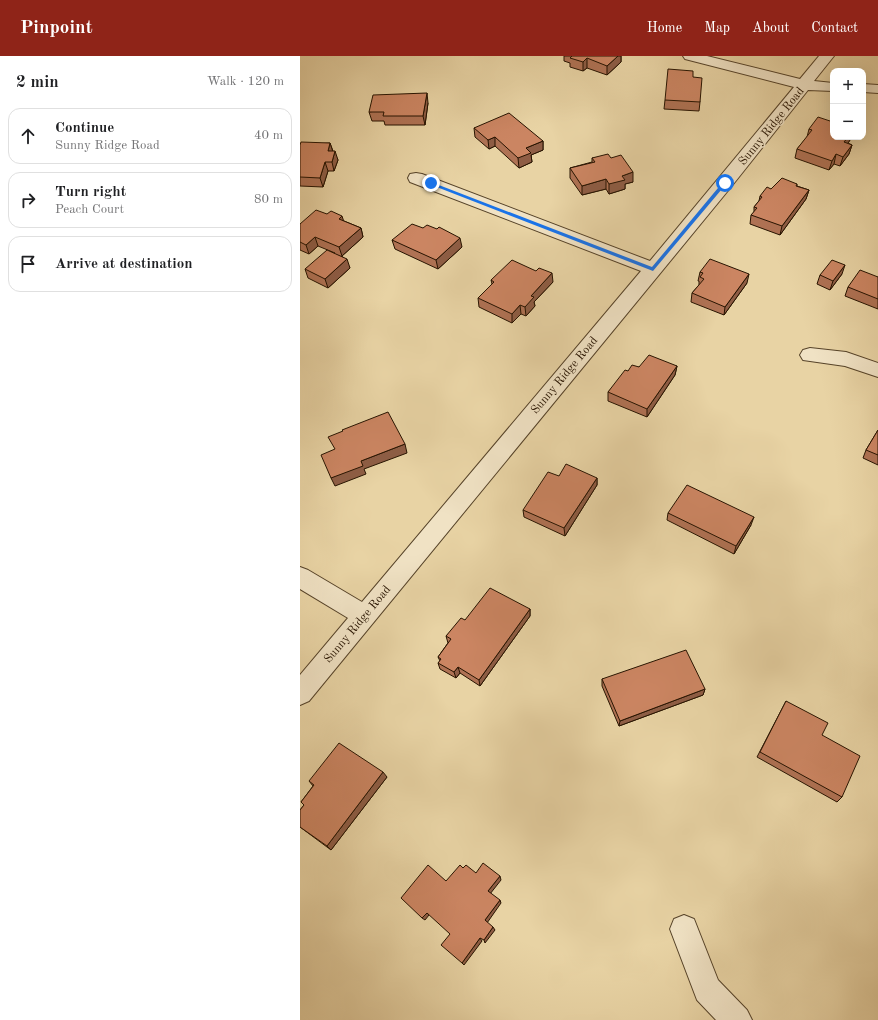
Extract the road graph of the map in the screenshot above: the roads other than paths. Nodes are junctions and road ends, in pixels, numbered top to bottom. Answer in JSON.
{"nodes":[{"id":1,"x":690,"y":56,"type":"edge"},
{"id":2,"x":827,"y":56,"type":"edge"},
{"id":3,"x":805,"y":85,"type":"junction"},
{"id":4,"x":830,"y":87,"type":"edge"},
{"id":5,"x":866,"y":88,"type":"edge"},
{"id":6,"x":878,"y":89,"type":"edge"},
{"id":7,"x":416,"y":178,"type":"dead end"},
{"id":8,"x":653,"y":269,"type":"junction"},
{"id":9,"x":810,"y":355,"type":"dead end"},
{"id":10,"x":878,"y":370,"type":"edge"},
{"id":11,"x":300,"y":578,"type":"edge"},
{"id":12,"x":364,"y":615,"type":"junction"},
{"id":13,"x":300,"y":693,"type":"edge"},
{"id":14,"x":684,"y":929,"type":"dead end"},
{"id":15,"x":738,"y":1020,"type":"edge"}],
"edges":[{"from":1,"to":3,"type":"street"},
{"from":2,"to":3,"type":"street","name":"Sunny Ridge Road"},
{"from":3,"to":4,"type":"street"},
{"from":3,"to":8,"type":"street","name":"Sunny Ridge Road"},
{"from":5,"to":6,"type":"street"},
{"from":7,"to":8,"type":"street"},
{"from":8,"to":12,"type":"street","name":"Sunny Ridge Road"},
{"from":9,"to":10,"type":"street"},
{"from":11,"to":12,"type":"street"},
{"from":12,"to":13,"type":"street","name":"Sunny Ridge Road"},
{"from":14,"to":15,"type":"street"}]}
